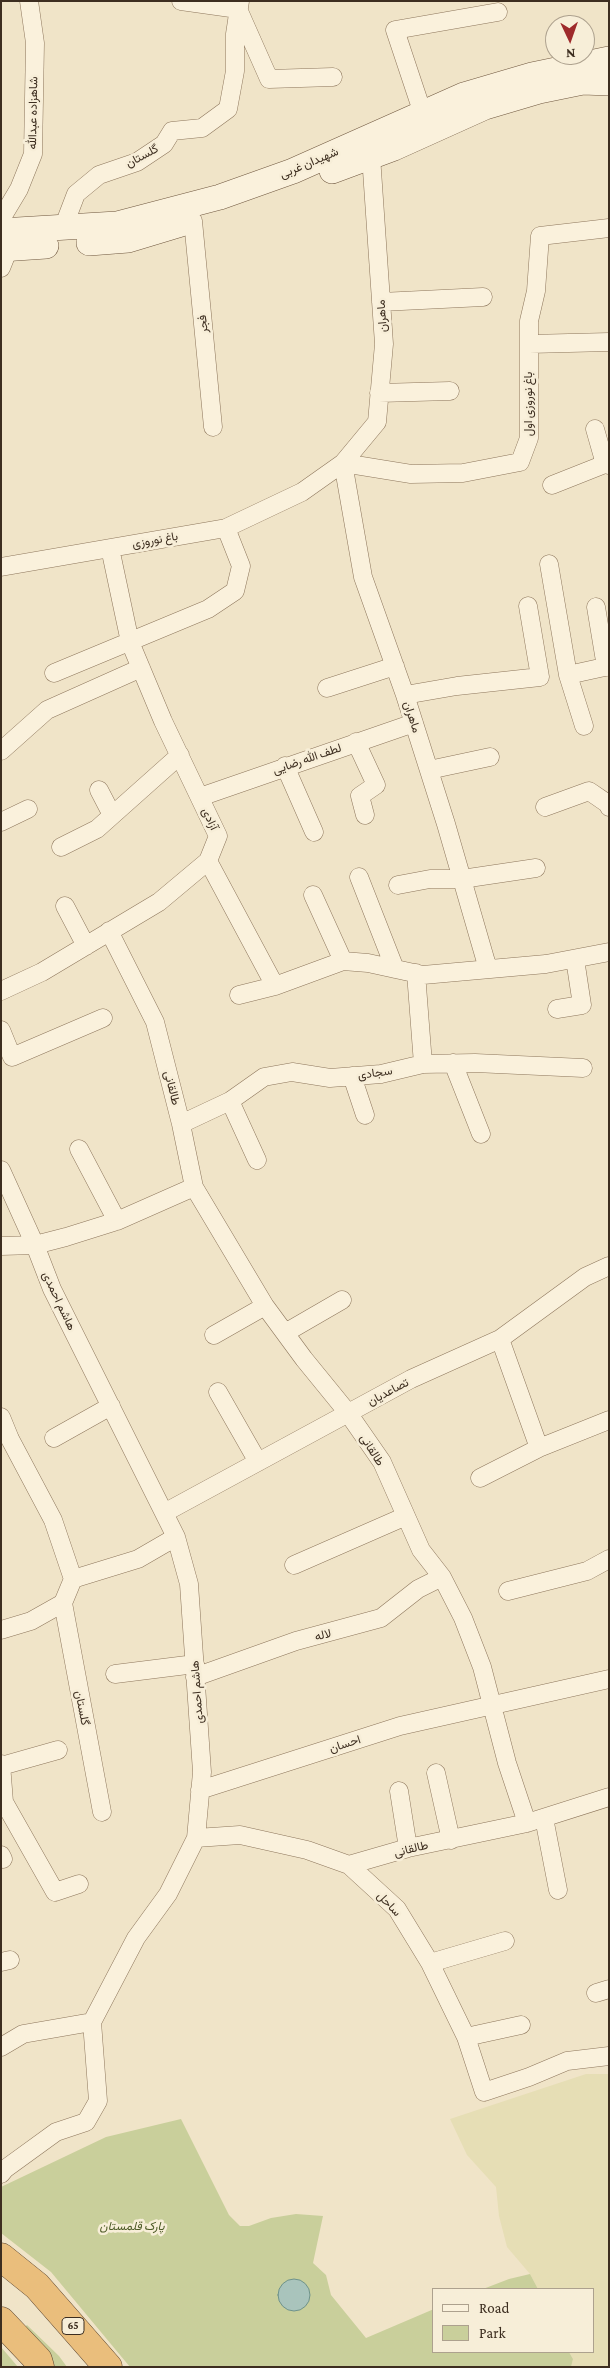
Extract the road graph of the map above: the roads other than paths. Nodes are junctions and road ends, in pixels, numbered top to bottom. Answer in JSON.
{"nodes":[{"id":1,"x":30,"y":1,"type":"edge"},
{"id":2,"x":181,"y":1,"type":"edge"},
{"id":3,"x":239,"y":5,"type":"edge"},
{"id":4,"x":498,"y":12,"type":"dead end"},
{"id":5,"x":609,"y":60,"type":"edge"},
{"id":6,"x":333,"y":77,"type":"dead end"},
{"id":7,"x":609,"y":83,"type":"edge"},
{"id":8,"x":423,"y":114,"type":"junction"},
{"id":9,"x":371,"y":156,"type":"junction"},
{"id":10,"x":1,"y":219,"type":"edge"},
{"id":11,"x":192,"y":221,"type":"junction"},
{"id":12,"x":63,"y":228,"type":"junction"},
{"id":13,"x":609,"y":228,"type":"edge"},
{"id":14,"x":3,"y":249,"type":"edge"},
{"id":15,"x":482,"y":297,"type":"dead end"},
{"id":16,"x":381,"y":302,"type":"junction"},
{"id":17,"x":609,"y":342,"type":"edge"},
{"id":18,"x":529,"y":344,"type":"junction"},
{"id":19,"x":450,"y":391,"type":"dead end"},
{"id":20,"x":379,"y":394,"type":"junction"},
{"id":21,"x":213,"y":427,"type":"dead end"},
{"id":22,"x":595,"y":429,"type":"dead end"},
{"id":23,"x":343,"y":463,"type":"junction"},
{"id":24,"x":607,"y":465,"type":"edge"},
{"id":25,"x":552,"y":485,"type":"dead end"},
{"id":26,"x":302,"y":492,"type":"joint"},
{"id":27,"x":226,"y":528,"type":"junction"},
{"id":28,"x":110,"y":548,"type":"junction"},
{"id":29,"x":549,"y":564,"type":"dead end"},
{"id":30,"x":1,"y":567,"type":"edge"},
{"id":31,"x":528,"y":606,"type":"dead end"},
{"id":32,"x":596,"y":607,"type":"dead end"},
{"id":33,"x":130,"y":642,"type":"junction"},
{"id":34,"x":395,"y":666,"type":"junction"},
{"id":35,"x":607,"y":666,"type":"edge"},
{"id":36,"x":141,"y":668,"type":"junction"},
{"id":37,"x":54,"y":673,"type":"dead end"},
{"id":38,"x":568,"y":675,"type":"junction"},
{"id":39,"x":327,"y":688,"type":"dead end"},
{"id":40,"x":405,"y":695,"type":"junction"},
{"id":41,"x":414,"y":723,"type":"junction"},
{"id":42,"x":584,"y":726,"type":"dead end"},
{"id":43,"x":356,"y":742,"type":"junction"},
{"id":44,"x":1,"y":751,"type":"edge"},
{"id":45,"x":180,"y":755,"type":"junction"},
{"id":46,"x":490,"y":757,"type":"dead end"},
{"id":47,"x":285,"y":766,"type":"junction"},
{"id":48,"x":429,"y":770,"type":"junction"},
{"id":49,"x":99,"y":790,"type":"dead end"},
{"id":50,"x":200,"y":796,"type":"junction"},
{"id":51,"x":546,"y":807,"type":"dead end"},
{"id":52,"x":609,"y":807,"type":"edge"},
{"id":53,"x":28,"y":809,"type":"dead end"},
{"id":54,"x":112,"y":815,"type":"junction"},
{"id":55,"x":366,"y":815,"type":"dead end"},
{"id":56,"x":1,"y":822,"type":"edge"},
{"id":57,"x":314,"y":832,"type":"dead end"},
{"id":58,"x":61,"y":847,"type":"dead end"},
{"id":59,"x":208,"y":861,"type":"junction"},
{"id":60,"x":536,"y":868,"type":"dead end"},
{"id":61,"x":359,"y":877,"type":"dead end"},
{"id":62,"x":462,"y":879,"type":"junction"},
{"id":63,"x":398,"y":885,"type":"dead end"},
{"id":64,"x":313,"y":895,"type":"dead end"},
{"id":65,"x":65,"y":906,"type":"dead end"},
{"id":66,"x":110,"y":931,"type":"junction"},
{"id":67,"x":86,"y":946,"type":"junction"},
{"id":68,"x":608,"y":955,"type":"edge"},
{"id":69,"x":575,"y":959,"type":"junction"},
{"id":70,"x":343,"y":961,"type":"junction"},
{"id":71,"x":394,"y":969,"type":"junction"},
{"id":72,"x":488,"y":969,"type":"junction"},
{"id":73,"x":416,"y":973,"type":"junction"},
{"id":74,"x":275,"y":986,"type":"junction"},
{"id":75,"x":1,"y":991,"type":"edge"},
{"id":76,"x":239,"y":995,"type":"dead end"},
{"id":77,"x":557,"y":1009,"type":"dead end"},
{"id":78,"x":103,"y":1018,"type":"dead end"},
{"id":79,"x":1,"y":1030,"type":"edge"},
{"id":80,"x":453,"y":1063,"type":"junction"},
{"id":81,"x":423,"y":1064,"type":"junction"},
{"id":82,"x":583,"y":1068,"type":"dead end"},
{"id":83,"x":352,"y":1076,"type":"junction"},
{"id":84,"x":230,"y":1101,"type":"junction"},
{"id":85,"x":365,"y":1115,"type":"dead end"},
{"id":86,"x":181,"y":1124,"type":"junction"},
{"id":87,"x":481,"y":1134,"type":"dead end"},
{"id":88,"x":79,"y":1149,"type":"dead end"},
{"id":89,"x":257,"y":1160,"type":"dead end"},
{"id":90,"x":1,"y":1170,"type":"edge"},
{"id":91,"x":194,"y":1186,"type":"junction"},
{"id":92,"x":117,"y":1221,"type":"junction"},
{"id":93,"x":35,"y":1245,"type":"junction"},
{"id":94,"x":1,"y":1246,"type":"edge"},
{"id":95,"x":609,"y":1266,"type":"edge"},
{"id":96,"x":342,"y":1300,"type":"dead end"},
{"id":97,"x":265,"y":1306,"type":"junction"},
{"id":98,"x":285,"y":1333,"type":"junction"},
{"id":99,"x":214,"y":1335,"type":"dead end"},
{"id":100,"x":500,"y":1339,"type":"junction"},
{"id":101,"x":218,"y":1392,"type":"dead end"},
{"id":102,"x":111,"y":1406,"type":"junction"},
{"id":103,"x":348,"y":1413,"type":"junction"},
{"id":104,"x":1,"y":1417,"type":"edge"},
{"id":105,"x":609,"y":1420,"type":"edge"},
{"id":106,"x":54,"y":1438,"type":"dead end"},
{"id":107,"x":539,"y":1448,"type":"junction"},
{"id":108,"x":258,"y":1462,"type":"junction"},
{"id":109,"x":480,"y":1478,"type":"dead end"},
{"id":110,"x":164,"y":1513,"type":"junction"},
{"id":111,"x":406,"y":1516,"type":"junction"},
{"id":112,"x":176,"y":1537,"type":"junction"},
{"id":113,"x":609,"y":1559,"type":"edge"},
{"id":114,"x":294,"y":1565,"type":"dead end"},
{"id":115,"x":442,"y":1577,"type":"junction"},
{"id":116,"x":73,"y":1579,"type":"junction"},
{"id":117,"x":508,"y":1591,"type":"dead end"},
{"id":118,"x":63,"y":1603,"type":"junction"},
{"id":119,"x":1,"y":1630,"type":"edge"},
{"id":120,"x":195,"y":1670,"type":"junction"},
{"id":121,"x":115,"y":1674,"type":"dead end"},
{"id":122,"x":609,"y":1679,"type":"edge"},
{"id":123,"x":492,"y":1706,"type":"junction"},
{"id":124,"x":58,"y":1750,"type":"dead end"},
{"id":125,"x":1,"y":1765,"type":"edge"},
{"id":126,"x":436,"y":1773,"type":"dead end"},
{"id":127,"x":200,"y":1790,"type":"junction"},
{"id":128,"x":399,"y":1791,"type":"dead end"},
{"id":129,"x":609,"y":1797,"type":"edge"},
{"id":130,"x":3,"y":1803,"type":"edge"},
{"id":131,"x":102,"y":1812,"type":"dead end"},
{"id":132,"x":544,"y":1818,"type":"junction"},
{"id":133,"x":527,"y":1823,"type":"junction"},
{"id":134,"x":196,"y":1838,"type":"junction"},
{"id":135,"x":451,"y":1840,"type":"junction"},
{"id":136,"x":408,"y":1848,"type":"junction"},
{"id":137,"x":349,"y":1866,"type":"junction"},
{"id":138,"x":79,"y":1884,"type":"dead end"},
{"id":139,"x":558,"y":1890,"type":"dead end"},
{"id":140,"x":505,"y":1941,"type":"dead end"},
{"id":141,"x":430,"y":1963,"type":"junction"},
{"id":142,"x":92,"y":2022,"type":"junction"},
{"id":143,"x":520,"y":2025,"type":"dead end"},
{"id":144,"x":466,"y":2037,"type":"junction"},
{"id":145,"x":1,"y":2047,"type":"edge"},
{"id":146,"x":609,"y":2056,"type":"edge"},
{"id":147,"x":1,"y":2174,"type":"edge"},
{"id":148,"x":1,"y":2257,"type":"edge"},
{"id":149,"x":1,"y":2268,"type":"edge"},
{"id":150,"x":37,"y":2286,"type":"junction"},
{"id":151,"x":1,"y":2321,"type":"edge"},
{"id":152,"x":40,"y":2367,"type":"edge"},
{"id":153,"x":108,"y":2367,"type":"edge"}],
"edges":[{"from":1,"to":10,"type":"street","name":"شاهزاده عبدالله"},
{"from":2,"to":3,"type":"street"},
{"from":3,"to":6,"type":"street"},
{"from":3,"to":12,"type":"street","name":"گلستان"},
{"from":4,"to":8,"type":"street"},
{"from":5,"to":8,"type":"main road","name":"شهیدان غربی"},
{"from":7,"to":9,"type":"main road","name":"شهیدان غربی"},
{"from":8,"to":12,"type":"main road","name":"شهیدان غربی"},
{"from":9,"to":11,"type":"main road","name":"شهیدان غربی"},
{"from":9,"to":16,"type":"street","name":"ماهران"},
{"from":11,"to":14,"type":"main road","name":"شهیدان غربی"},
{"from":11,"to":21,"type":"street","name":"فجر"},
{"from":12,"to":14,"type":"main road","name":"شهیدان غربی"},
{"from":13,"to":18,"type":"street","name":"باغ نوروزی اول"},
{"from":15,"to":16,"type":"street"},
{"from":16,"to":20,"type":"street","name":"ماهران"},
{"from":17,"to":18,"type":"street"},
{"from":18,"to":23,"type":"street","name":"باغ نوروزی اول"},
{"from":19,"to":20,"type":"street"},
{"from":20,"to":23,"type":"street","name":"ماهران"},
{"from":22,"to":24,"type":"street"},
{"from":23,"to":26,"type":"street","name":"ماهران"},
{"from":23,"to":34,"type":"street","name":"ماهران"},
{"from":24,"to":25,"type":"street"},
{"from":26,"to":27,"type":"street","name":"باغ نوروزی"},
{"from":27,"to":28,"type":"street","name":"باغ نوروزی"},
{"from":27,"to":33,"type":"street"},
{"from":28,"to":30,"type":"street","name":"باغ نوروزی"},
{"from":28,"to":33,"type":"street","name":"آزادی"},
{"from":29,"to":38,"type":"street"},
{"from":31,"to":40,"type":"street"},
{"from":32,"to":35,"type":"street"},
{"from":33,"to":36,"type":"street","name":"آزادی"},
{"from":33,"to":37,"type":"street"},
{"from":34,"to":39,"type":"street"},
{"from":34,"to":40,"type":"street","name":"ماهران"},
{"from":35,"to":38,"type":"street"},
{"from":36,"to":44,"type":"street"},
{"from":36,"to":45,"type":"street","name":"آزادی"},
{"from":38,"to":42,"type":"street"},
{"from":40,"to":41,"type":"street","name":"ماهران"},
{"from":41,"to":43,"type":"street","name":"لطف الله رضایی"},
{"from":41,"to":48,"type":"street","name":"ماهران"},
{"from":43,"to":47,"type":"street","name":"لطف الله رضایی"},
{"from":43,"to":55,"type":"street"},
{"from":45,"to":50,"type":"street","name":"آزادی"},
{"from":45,"to":54,"type":"street"},
{"from":46,"to":48,"type":"street"},
{"from":47,"to":50,"type":"street","name":"لطف الله رضایی"},
{"from":47,"to":57,"type":"street"},
{"from":48,"to":62,"type":"street","name":"ماهران"},
{"from":49,"to":54,"type":"street"},
{"from":50,"to":59,"type":"street","name":"آزادی"},
{"from":51,"to":52,"type":"street"},
{"from":53,"to":56,"type":"street"},
{"from":54,"to":58,"type":"street"},
{"from":59,"to":66,"type":"street","name":"آزادی"},
{"from":59,"to":74,"type":"street"},
{"from":60,"to":62,"type":"street"},
{"from":61,"to":71,"type":"street"},
{"from":62,"to":63,"type":"street"},
{"from":62,"to":72,"type":"street","name":"ماهران"},
{"from":64,"to":70,"type":"street"},
{"from":65,"to":67,"type":"street"},
{"from":66,"to":67,"type":"street","name":"آزادی"},
{"from":66,"to":86,"type":"street","name":"طالقانی"},
{"from":67,"to":75,"type":"street","name":"آزادی"},
{"from":68,"to":69,"type":"street"},
{"from":69,"to":72,"type":"street"},
{"from":69,"to":77,"type":"street"},
{"from":70,"to":71,"type":"street"},
{"from":70,"to":74,"type":"street"},
{"from":71,"to":73,"type":"street"},
{"from":72,"to":73,"type":"street"},
{"from":73,"to":81,"type":"street"},
{"from":74,"to":76,"type":"street"},
{"from":78,"to":79,"type":"street"},
{"from":80,"to":81,"type":"street","name":"سجادی"},
{"from":80,"to":82,"type":"street","name":"سجادی"},
{"from":80,"to":87,"type":"street"},
{"from":81,"to":83,"type":"street","name":"سجادی"},
{"from":83,"to":84,"type":"street","name":"سجادی"},
{"from":83,"to":85,"type":"street"},
{"from":84,"to":86,"type":"street","name":"سجادی"},
{"from":84,"to":89,"type":"street"},
{"from":86,"to":91,"type":"street","name":"طالقانی"},
{"from":88,"to":92,"type":"street"},
{"from":90,"to":93,"type":"street","name":"هاشم احمدی"},
{"from":91,"to":92,"type":"street"},
{"from":91,"to":97,"type":"street","name":"طالقانی"},
{"from":92,"to":93,"type":"street"},
{"from":93,"to":94,"type":"street"},
{"from":93,"to":102,"type":"street","name":"هاشم احمدی"},
{"from":95,"to":100,"type":"street","name":"تصاعدیان"},
{"from":96,"to":98,"type":"street"},
{"from":97,"to":98,"type":"street","name":"طالقانی"},
{"from":97,"to":99,"type":"street"},
{"from":98,"to":103,"type":"street","name":"طالقانی"},
{"from":100,"to":103,"type":"street","name":"تصاعدیان"},
{"from":100,"to":107,"type":"street"},
{"from":101,"to":108,"type":"street"},
{"from":102,"to":106,"type":"street"},
{"from":102,"to":110,"type":"street","name":"هاشم احمدی"},
{"from":103,"to":108,"type":"street","name":"تصاعدیان"},
{"from":103,"to":111,"type":"street","name":"طالقانی"},
{"from":104,"to":116,"type":"street"},
{"from":105,"to":107,"type":"street"},
{"from":107,"to":109,"type":"street"},
{"from":108,"to":110,"type":"street","name":"تصاعدیان"},
{"from":110,"to":112,"type":"street","name":"هاشم احمدی"},
{"from":111,"to":114,"type":"street"},
{"from":111,"to":115,"type":"street","name":"طالقانی"},
{"from":112,"to":116,"type":"street"},
{"from":112,"to":120,"type":"street","name":"هاشم احمدی"},
{"from":113,"to":117,"type":"street"},
{"from":115,"to":120,"type":"street","name":"لاله"},
{"from":115,"to":123,"type":"street","name":"طالقانی"},
{"from":116,"to":118,"type":"street"},
{"from":118,"to":119,"type":"street"},
{"from":118,"to":131,"type":"street","name":"گلستان"},
{"from":120,"to":121,"type":"street","name":"لاله"},
{"from":120,"to":127,"type":"street","name":"هاشم احمدی"},
{"from":122,"to":123,"type":"street","name":"احسان"},
{"from":123,"to":127,"type":"street","name":"احسان"},
{"from":123,"to":133,"type":"street","name":"طالقانی"},
{"from":124,"to":125,"type":"street"},
{"from":125,"to":130,"type":"street"},
{"from":126,"to":135,"type":"street"},
{"from":127,"to":134,"type":"street","name":"هاشم احمدی"},
{"from":128,"to":136,"type":"street"},
{"from":129,"to":132,"type":"street"},
{"from":130,"to":138,"type":"street"},
{"from":132,"to":133,"type":"street"},
{"from":132,"to":139,"type":"street"},
{"from":133,"to":135,"type":"street","name":"طالقانی"},
{"from":134,"to":137,"type":"street","name":"ساحل"},
{"from":134,"to":142,"type":"street","name":"هاشم احمدی"},
{"from":135,"to":136,"type":"street","name":"طالقانی"},
{"from":136,"to":137,"type":"street","name":"طالقانی"},
{"from":137,"to":141,"type":"street","name":"ساحل"},
{"from":140,"to":141,"type":"street"},
{"from":141,"to":144,"type":"street","name":"ساحل"},
{"from":142,"to":145,"type":"street"},
{"from":142,"to":147,"type":"street"},
{"from":143,"to":144,"type":"street"},
{"from":144,"to":146,"type":"street","name":"ساحل"},
{"from":148,"to":150,"type":"highway","number":"65"},
{"from":149,"to":150,"type":"highway"},
{"from":150,"to":153,"type":"highway","number":"65"},
{"from":151,"to":152,"type":"highway"}]}
